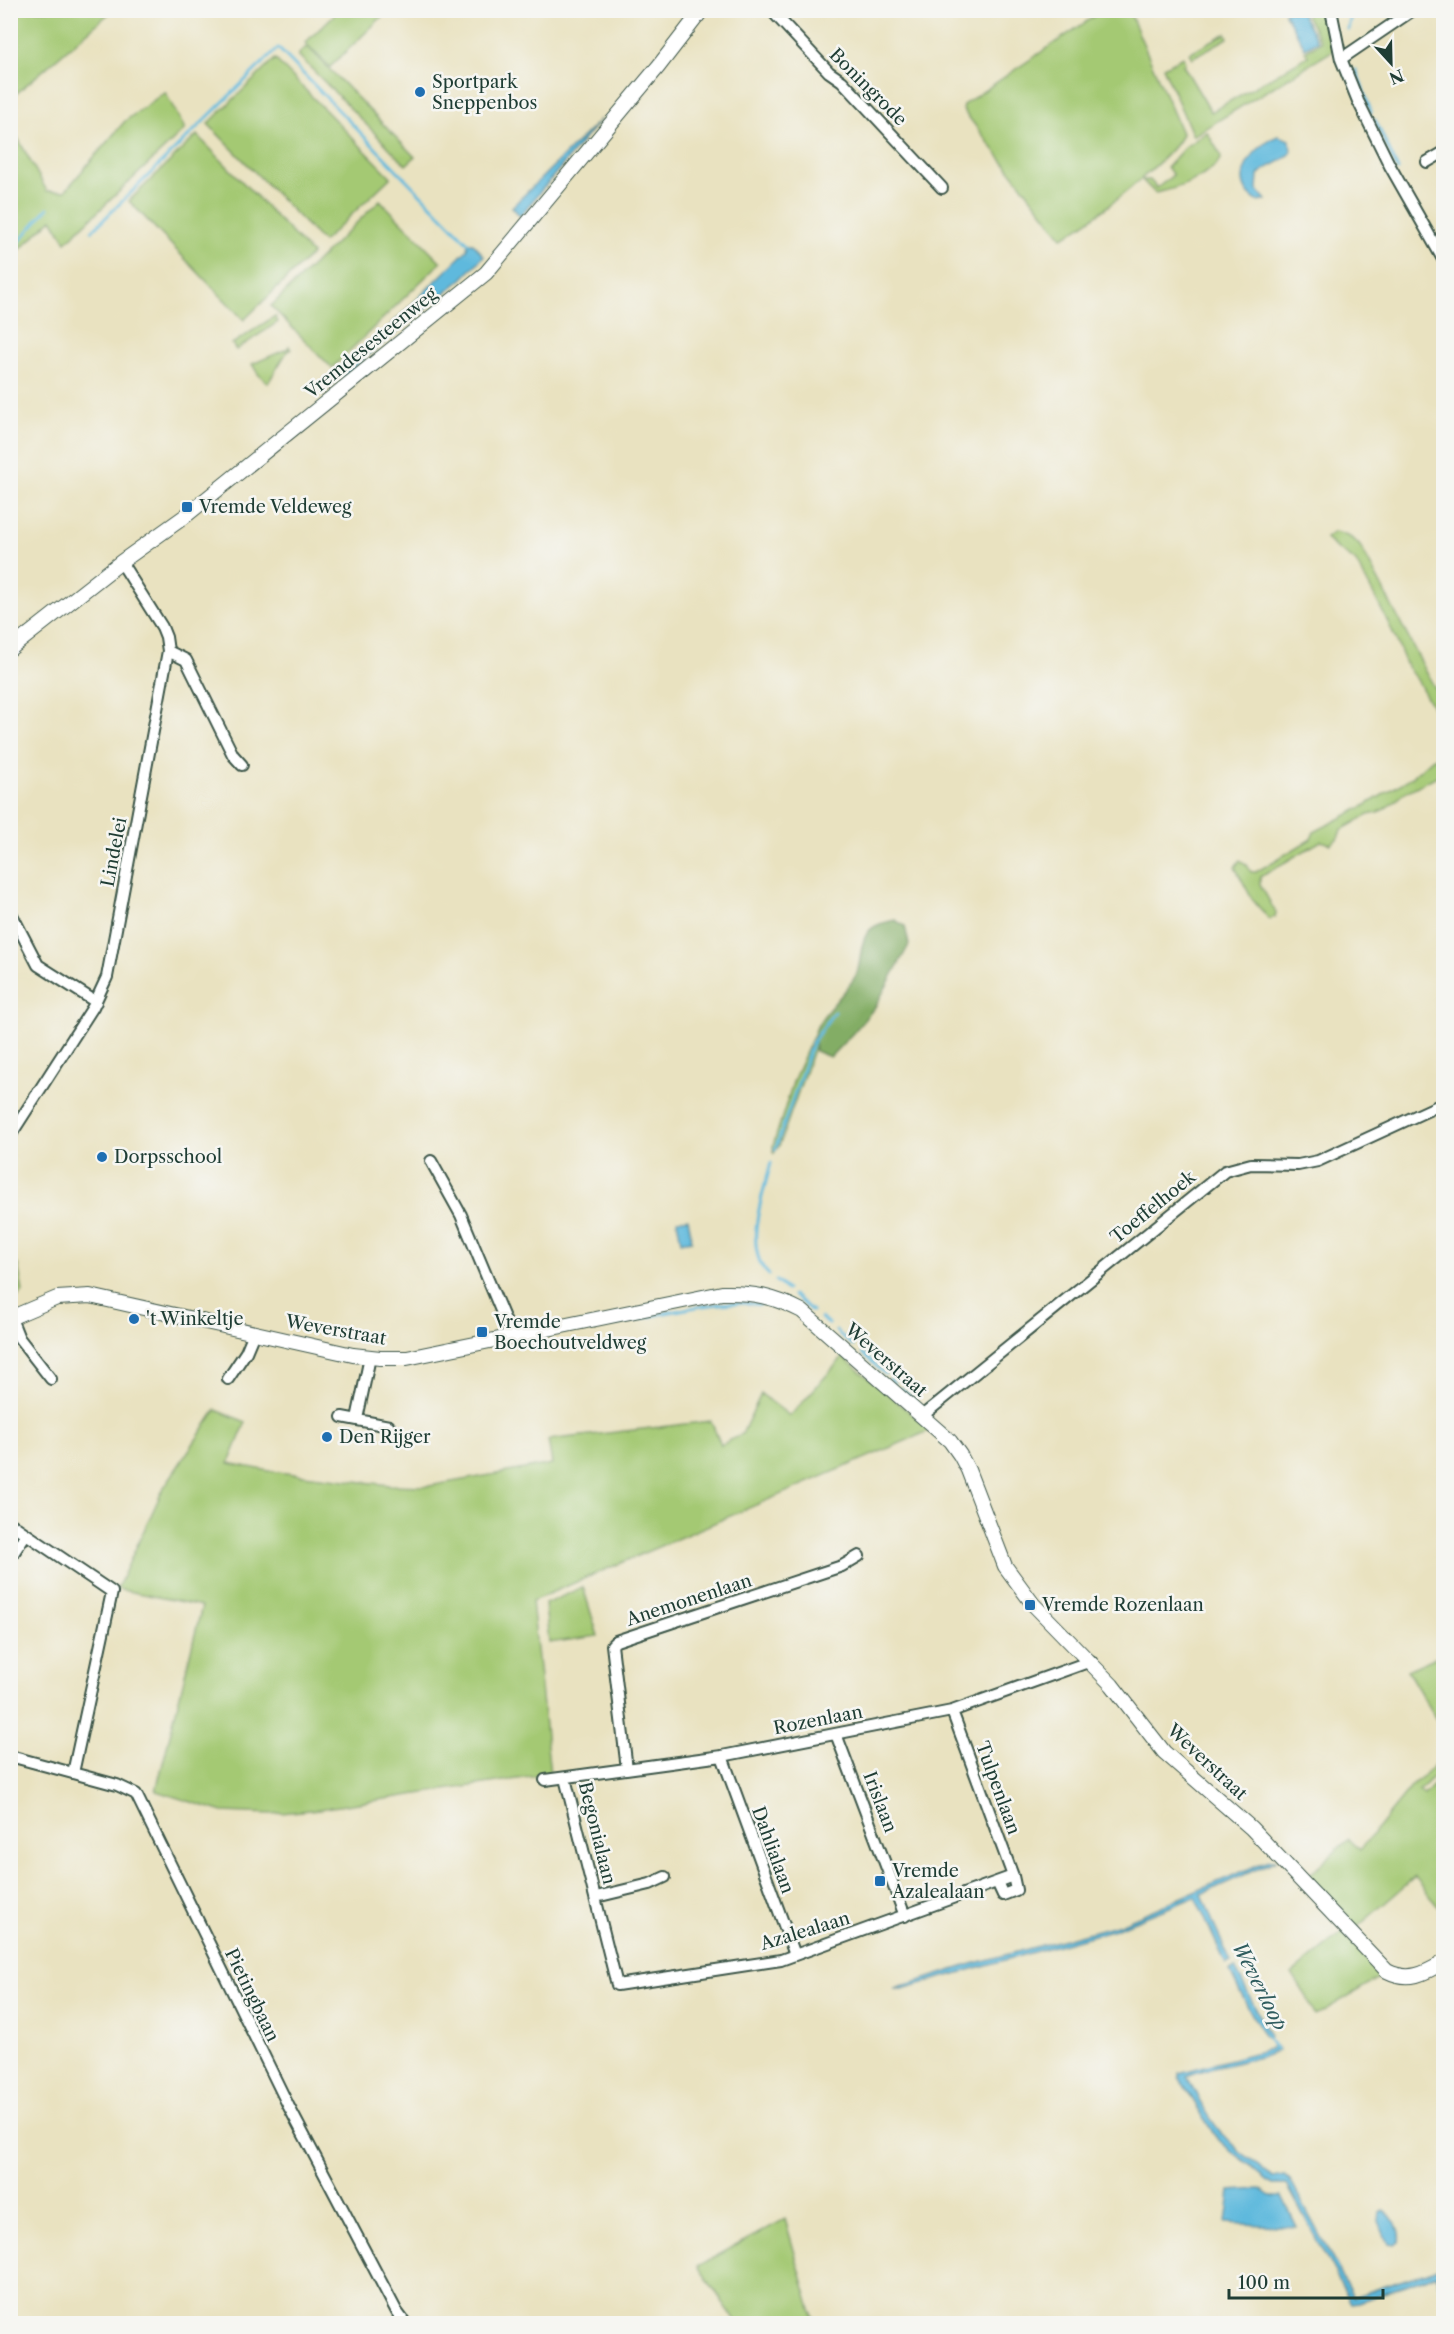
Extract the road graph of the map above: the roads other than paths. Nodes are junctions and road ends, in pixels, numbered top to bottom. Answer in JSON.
{"nodes":[{"id":1,"x":702,"y":10,"type":"edge"},
{"id":2,"x":771,"y":10,"type":"edge"},
{"id":3,"x":1331,"y":10,"type":"edge"},
{"id":4,"x":1413,"y":10,"type":"edge"},
{"id":5,"x":1341,"y":59,"type":"junction"},
{"id":6,"x":1443,"y":152,"type":"edge"},
{"id":7,"x":1427,"y":162,"type":"dead end"},
{"id":8,"x":942,"y":188,"type":"dead end"},
{"id":9,"x":1443,"y":261,"type":"edge"},
{"id":10,"x":121,"y":562,"type":"junction"},
{"id":11,"x":10,"y":649,"type":"edge"},
{"id":12,"x":168,"y":651,"type":"junction"},
{"id":13,"x":242,"y":765,"type":"dead end"},
{"id":14,"x":10,"y":911,"type":"edge"},
{"id":15,"x":96,"y":1002,"type":"junction"},
{"id":16,"x":1443,"y":1103,"type":"edge"},
{"id":17,"x":10,"y":1136,"type":"edge"},
{"id":18,"x":431,"y":1161,"type":"dead end"},
{"id":19,"x":11,"y":1318,"type":"edge"},
{"id":20,"x":254,"y":1333,"type":"junction"},
{"id":21,"x":512,"y":1337,"type":"junction"},
{"id":22,"x":370,"y":1357,"type":"junction"},
{"id":23,"x":51,"y":1379,"type":"dead end"},
{"id":24,"x":228,"y":1379,"type":"dead end"},
{"id":25,"x":342,"y":1416,"type":"dead end"},
{"id":26,"x":922,"y":1416,"type":"junction"},
{"id":27,"x":357,"y":1419,"type":"junction"},
{"id":28,"x":389,"y":1426,"type":"dead end"},
{"id":29,"x":10,"y":1523,"type":"edge"},
{"id":30,"x":26,"y":1534,"type":"junction"},
{"id":31,"x":859,"y":1557,"type":"dead end"},
{"id":32,"x":10,"y":1558,"type":"edge"},
{"id":33,"x":1091,"y":1661,"type":"junction"},
{"id":34,"x":952,"y":1711,"type":"junction"},
{"id":35,"x":836,"y":1734,"type":"junction"},
{"id":36,"x":10,"y":1756,"type":"edge"},
{"id":37,"x":722,"y":1756,"type":"junction"},
{"id":38,"x":627,"y":1769,"type":"junction"},
{"id":39,"x":73,"y":1773,"type":"junction"},
{"id":40,"x":565,"y":1778,"type":"junction"},
{"id":41,"x":545,"y":1780,"type":"dead end"},
{"id":42,"x":1013,"y":1876,"type":"joint"},
{"id":43,"x":665,"y":1877,"type":"dead end"},
{"id":44,"x":596,"y":1897,"type":"junction"},
{"id":45,"x":905,"y":1916,"type":"junction"},
{"id":46,"x":795,"y":1955,"type":"junction"},
{"id":47,"x":1443,"y":1962,"type":"edge"},
{"id":48,"x":616,"y":1985,"type":"joint"},
{"id":49,"x":406,"y":2324,"type":"edge"}],
"edges":[{"from":1,"to":10,"type":"street","name":"Vremdesesteenweg"},
{"from":2,"to":8,"type":"street","name":"Boningrode"},
{"from":3,"to":5,"type":"street"},
{"from":4,"to":5,"type":"street"},
{"from":5,"to":9,"type":"street"},
{"from":6,"to":7,"type":"street"},
{"from":10,"to":11,"type":"street","name":"Vremdesesteenweg"},
{"from":10,"to":12,"type":"street","name":"Lindelei"},
{"from":12,"to":13,"type":"street"},
{"from":12,"to":15,"type":"street","name":"Lindelei"},
{"from":14,"to":15,"type":"street"},
{"from":15,"to":17,"type":"street","name":"Lindelei"},
{"from":16,"to":26,"type":"street","name":"Toeffelhoek"},
{"from":18,"to":21,"type":"street"},
{"from":19,"to":20,"type":"street","name":"Weverstraat"},
{"from":19,"to":23,"type":"street"},
{"from":20,"to":22,"type":"street","name":"Weverstraat"},
{"from":20,"to":24,"type":"street"},
{"from":21,"to":22,"type":"street","name":"Weverstraat"},
{"from":21,"to":26,"type":"street","name":"Weverstraat"},
{"from":22,"to":27,"type":"street"},
{"from":25,"to":27,"type":"street"},
{"from":26,"to":33,"type":"street","name":"Weverstraat"},
{"from":27,"to":28,"type":"street"},
{"from":29,"to":30,"type":"street"},
{"from":30,"to":32,"type":"street"},
{"from":30,"to":39,"type":"street"},
{"from":31,"to":38,"type":"street","name":"Anemonenlaan"},
{"from":33,"to":34,"type":"street","name":"Rozenlaan"},
{"from":33,"to":47,"type":"street","name":"Weverstraat"},
{"from":34,"to":35,"type":"street","name":"Rozenlaan"},
{"from":34,"to":42,"type":"street","name":"Tulpenlaan"},
{"from":35,"to":37,"type":"street","name":"Rozenlaan"},
{"from":35,"to":45,"type":"street","name":"Irislaan"},
{"from":36,"to":39,"type":"street","name":"Pietingbaan"},
{"from":37,"to":38,"type":"street","name":"Rozenlaan"},
{"from":37,"to":46,"type":"street","name":"Dahlialaan"},
{"from":38,"to":40,"type":"street","name":"Rozenlaan"},
{"from":39,"to":49,"type":"street","name":"Pietingbaan"},
{"from":40,"to":41,"type":"street","name":"Rozenlaan"},
{"from":40,"to":44,"type":"street","name":"Begonialaan"},
{"from":42,"to":45,"type":"street","name":"Azalealaan"},
{"from":43,"to":44,"type":"street","name":"Begonialaan"},
{"from":44,"to":48,"type":"street","name":"Begonialaan"},
{"from":45,"to":46,"type":"street","name":"Azalealaan"},
{"from":46,"to":48,"type":"street","name":"Azalealaan"}]}
